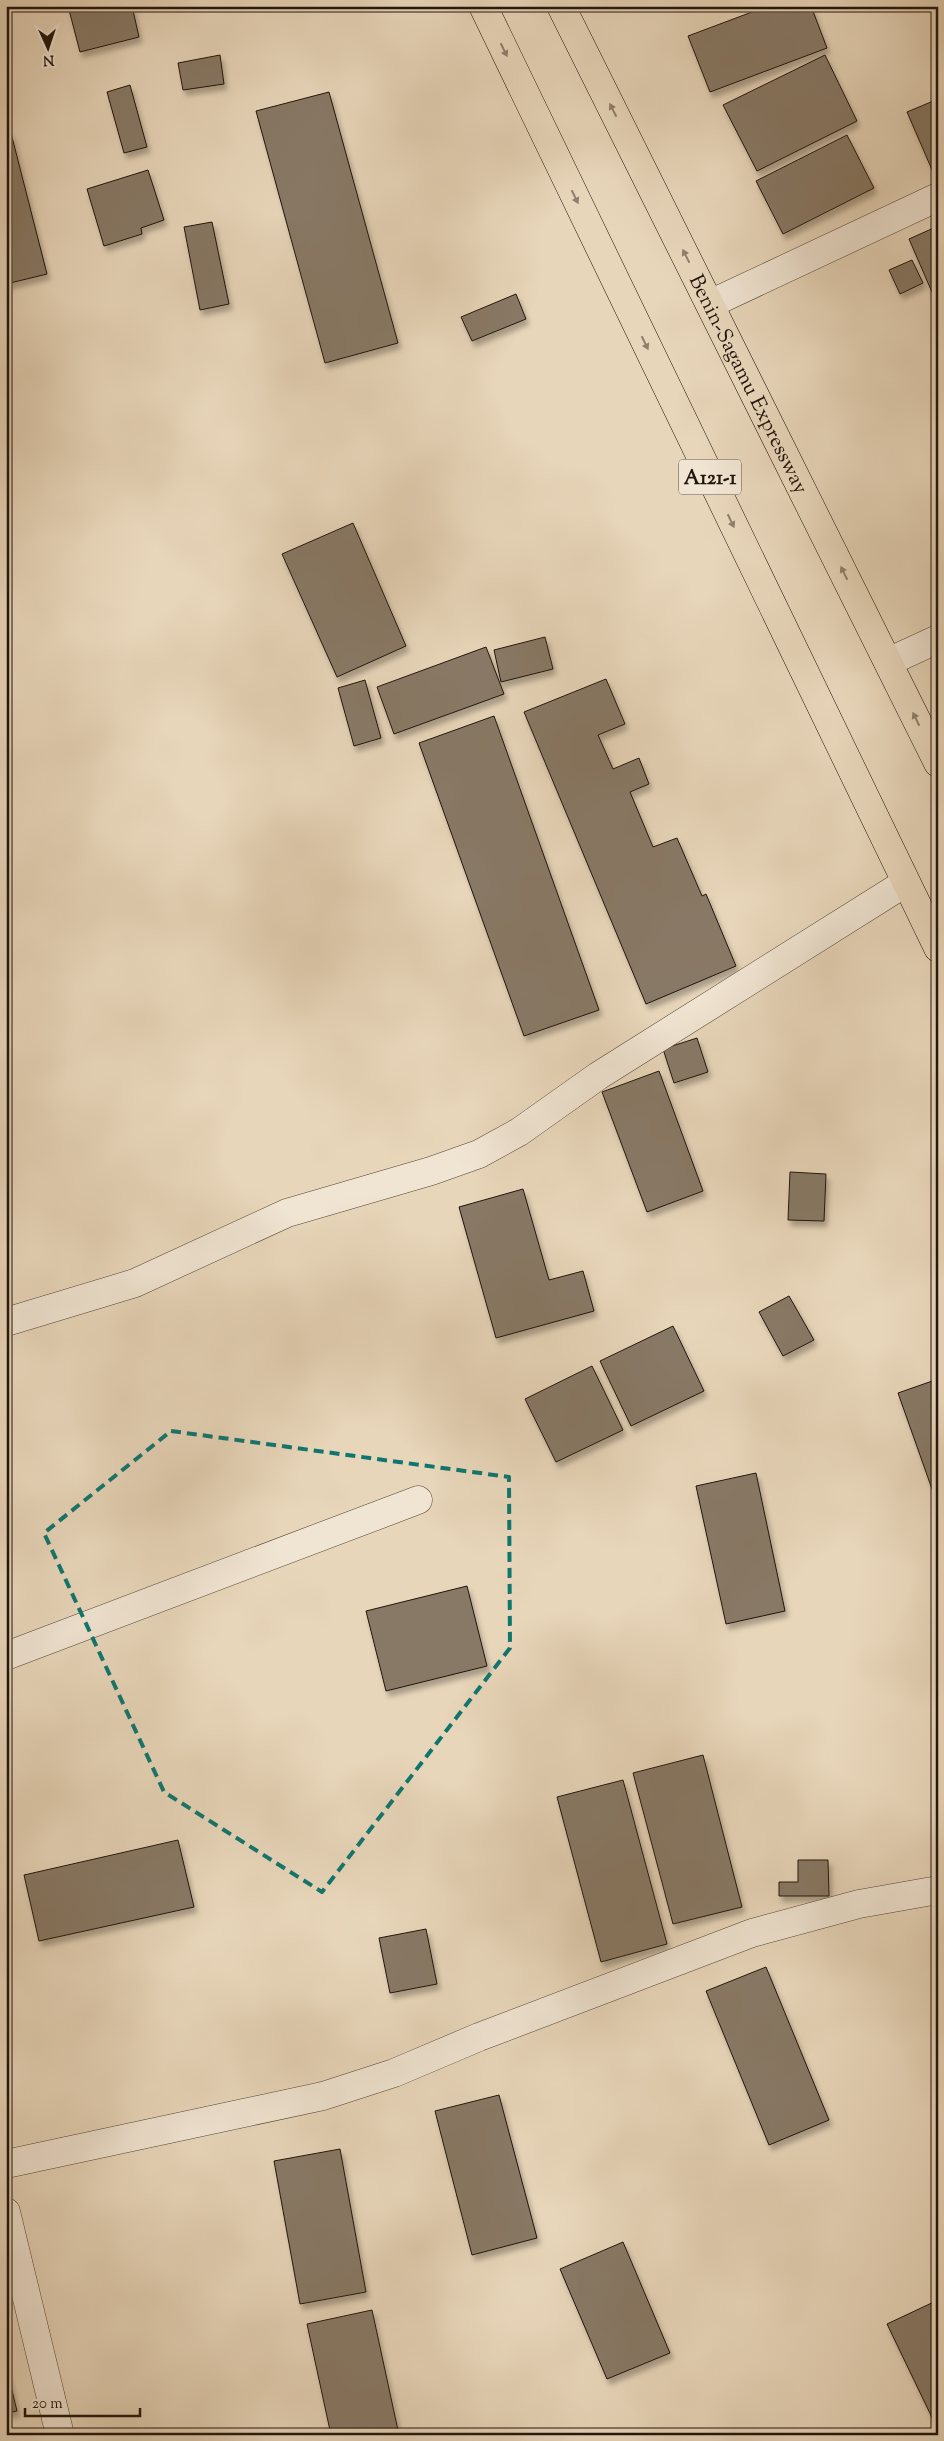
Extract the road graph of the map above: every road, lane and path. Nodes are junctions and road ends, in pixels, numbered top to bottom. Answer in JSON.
{"nodes":[{"id":1,"x":483,"y":6,"type":"edge"},
{"id":2,"x":561,"y":6,"type":"edge"},
{"id":3,"x":938,"y":197,"type":"edge"},
{"id":4,"x":710,"y":304,"type":"junction"},
{"id":5,"x":938,"y":639,"type":"edge"},
{"id":6,"x":888,"y":662,"type":"junction"},
{"id":7,"x":938,"y":763,"type":"edge"},
{"id":8,"x":905,"y":883,"type":"junction"},
{"id":9,"x":938,"y":948,"type":"edge"},
{"id":10,"x":6,"y":1322,"type":"edge"},
{"id":11,"x":418,"y":1500,"type":"dead end"},
{"id":12,"x":6,"y":1656,"type":"edge"},
{"id":13,"x":938,"y":1890,"type":"edge"},
{"id":14,"x":6,"y":2164,"type":"edge"},
{"id":15,"x":6,"y":2212,"type":"edge"},
{"id":16,"x":60,"y":2435,"type":"edge"}],
"edges":[{"from":1,"to":8,"type":"highway","number":"A121-1","one_way":true},
{"from":4,"to":2,"type":"highway","name":"Benin-Sagamu Expressway","one_way":true},
{"from":3,"to":4,"type":"street"},
{"from":6,"to":4,"type":"highway","name":"Benin-Sagamu Expressway","one_way":true},
{"from":5,"to":6,"type":"street"},
{"from":7,"to":6,"type":"highway","name":"Benin-Sagamu Expressway","one_way":true},
{"from":8,"to":9,"type":"highway","number":"A121-1"},
{"from":8,"to":10,"type":"street"},
{"from":11,"to":12,"type":"street"},
{"from":13,"to":14,"type":"street"},
{"from":15,"to":16,"type":"street"}]}
